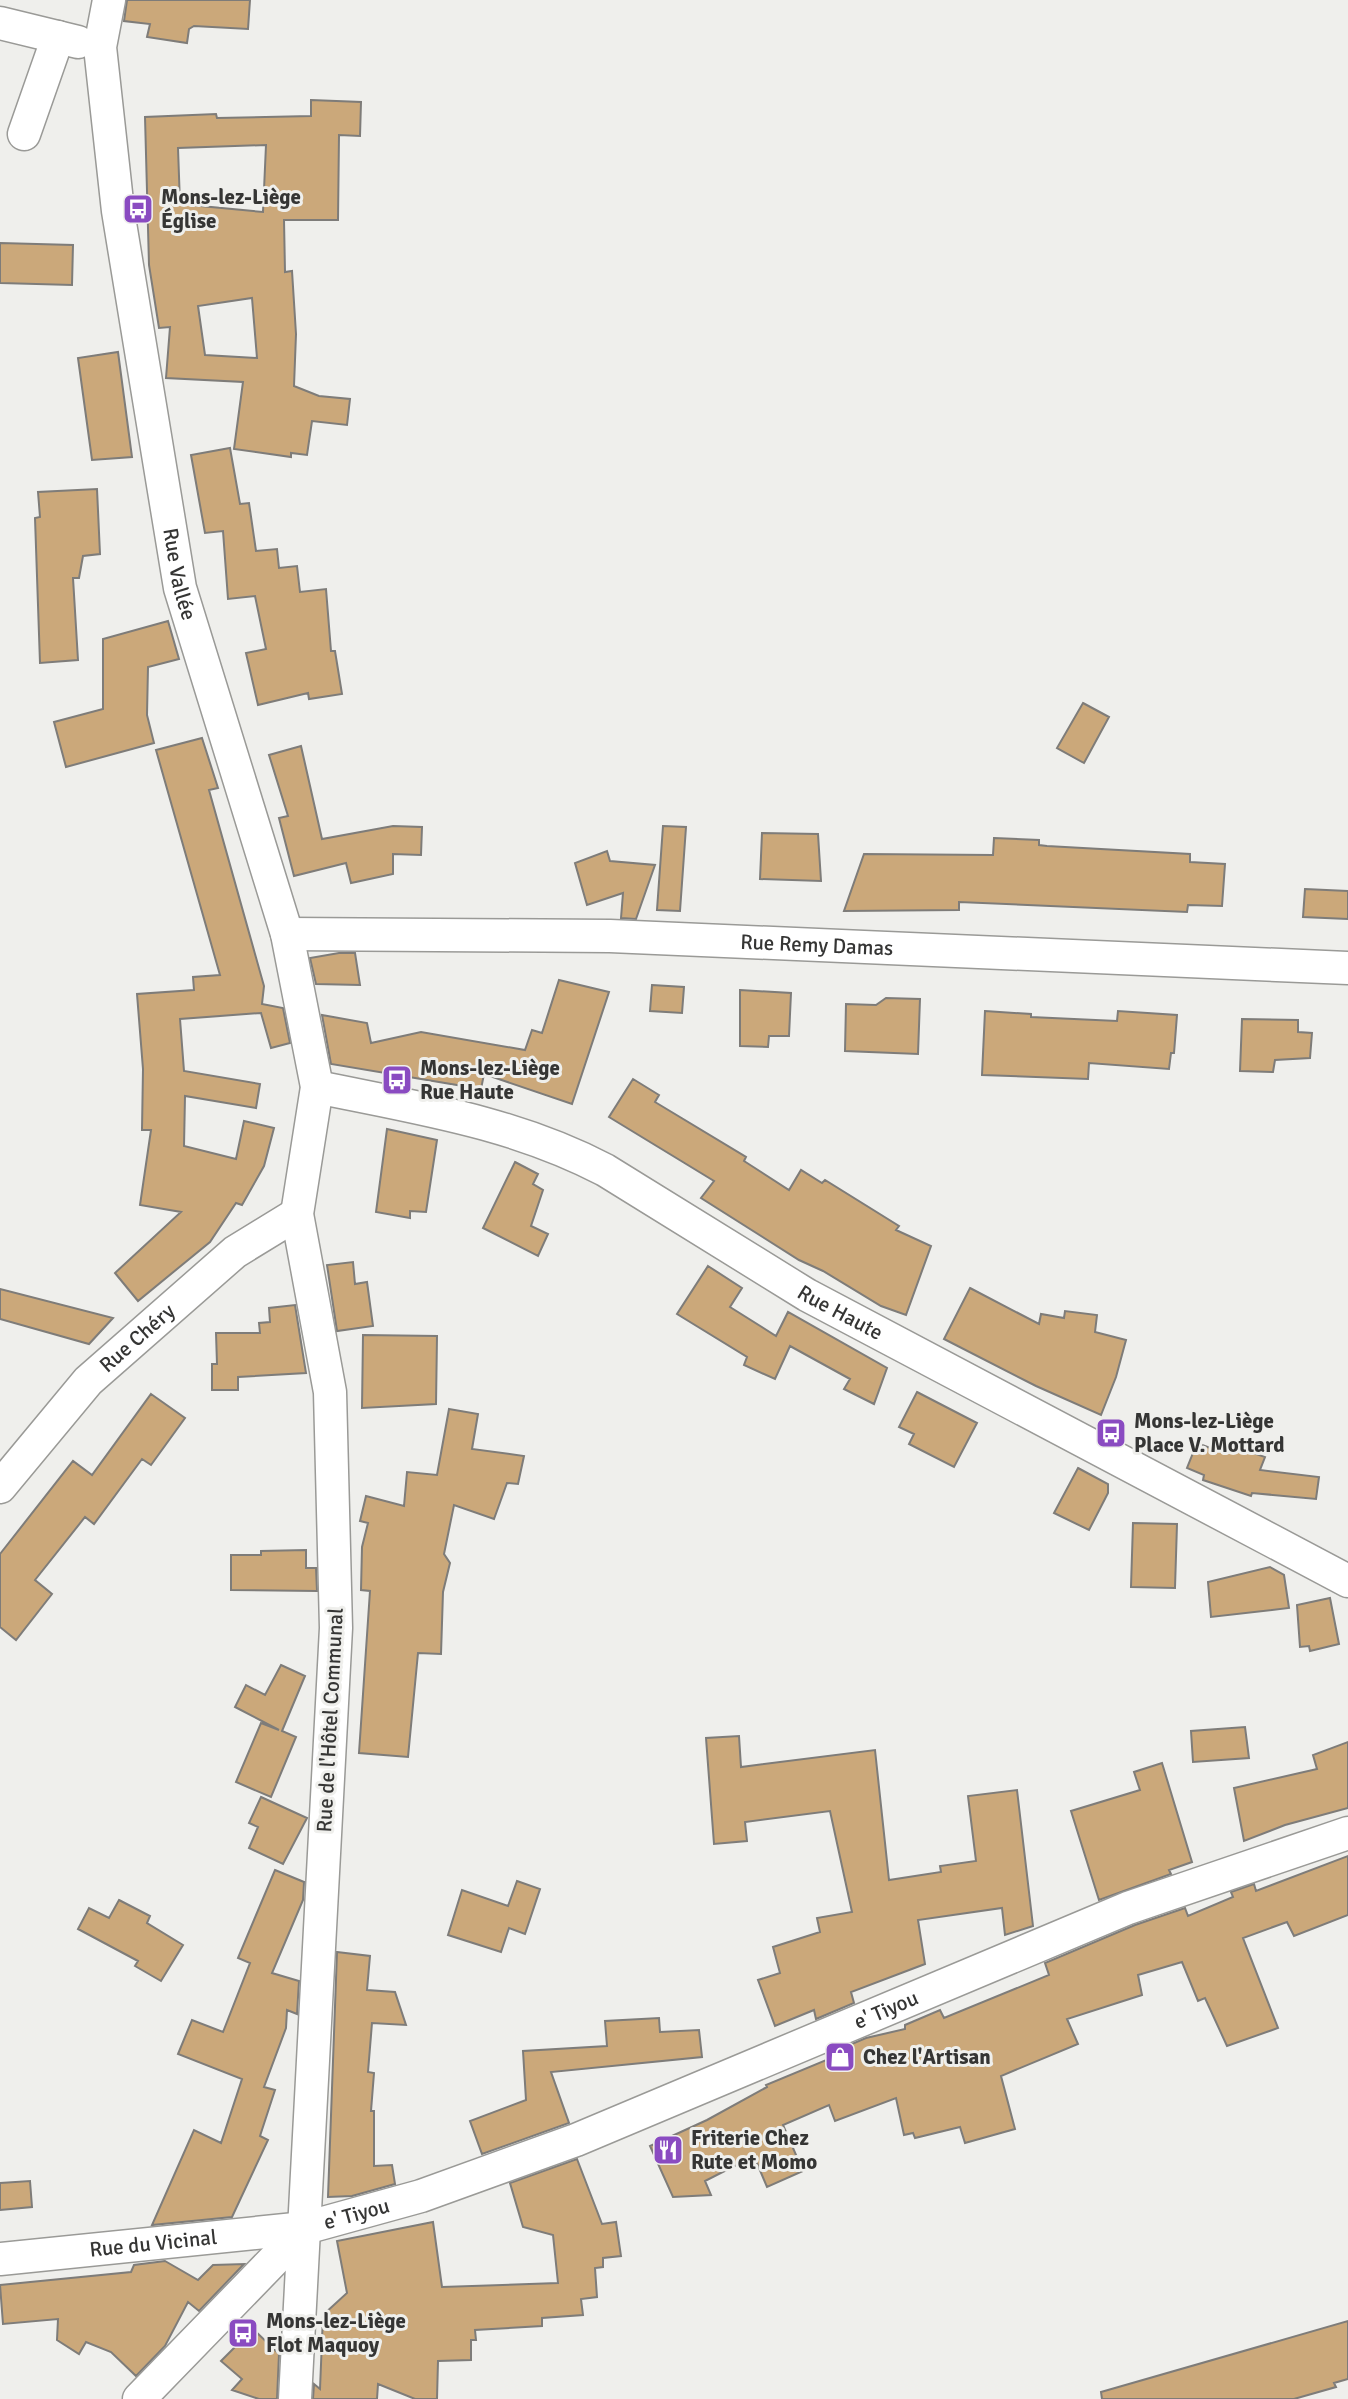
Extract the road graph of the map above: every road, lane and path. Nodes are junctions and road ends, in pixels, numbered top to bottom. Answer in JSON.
{"nodes":[{"id":1,"x":109,"y":0,"type":"edge"},
{"id":2,"x":0,"y":23,"type":"edge"},
{"id":3,"x":58,"y":37,"type":"junction"},
{"id":4,"x":100,"y":47,"type":"junction"},
{"id":5,"x":24,"y":135,"type":"dead end"},
{"id":6,"x":287,"y":934,"type":"junction"},
{"id":7,"x":1348,"y":968,"type":"edge"},
{"id":8,"x":317,"y":1087,"type":"junction"},
{"id":9,"x":298,"y":1214,"type":"junction"},
{"id":10,"x":0,"y":1487,"type":"edge"},
{"id":11,"x":1348,"y":1581,"type":"edge"},
{"id":12,"x":1348,"y":1833,"type":"edge"},
{"id":13,"x":305,"y":2228,"type":"junction"},
{"id":14,"x":0,"y":2259,"type":"edge"},
{"id":15,"x":139,"y":2399,"type":"edge"},
{"id":16,"x":295,"y":2399,"type":"edge"}],
"edges":[{"from":1,"to":4,"type":"street","name":"Rue Vallée"},
{"from":2,"to":3,"type":"street"},
{"from":3,"to":4,"type":"street"},
{"from":3,"to":5,"type":"street"},
{"from":4,"to":6,"type":"street","name":"Rue Vallée"},
{"from":6,"to":7,"type":"street","name":"Rue Remy Damas"},
{"from":6,"to":8,"type":"street","name":"Rue Vallée"},
{"from":8,"to":9,"type":"street","name":"Rue de l'Hôtel Communal"},
{"from":8,"to":11,"type":"street","name":"Rue Haute"},
{"from":9,"to":10,"type":"street","name":"Rue Chéry"},
{"from":9,"to":13,"type":"street","name":"Rue de l'Hôtel Communal"},
{"from":12,"to":13,"type":"street","name":"e' Tiyou"},
{"from":13,"to":14,"type":"street","name":"Rue du Vicinal"},
{"from":13,"to":15,"type":"street"},
{"from":13,"to":16,"type":"street","name":"Rue de l'Hôtel Communal"}]}
